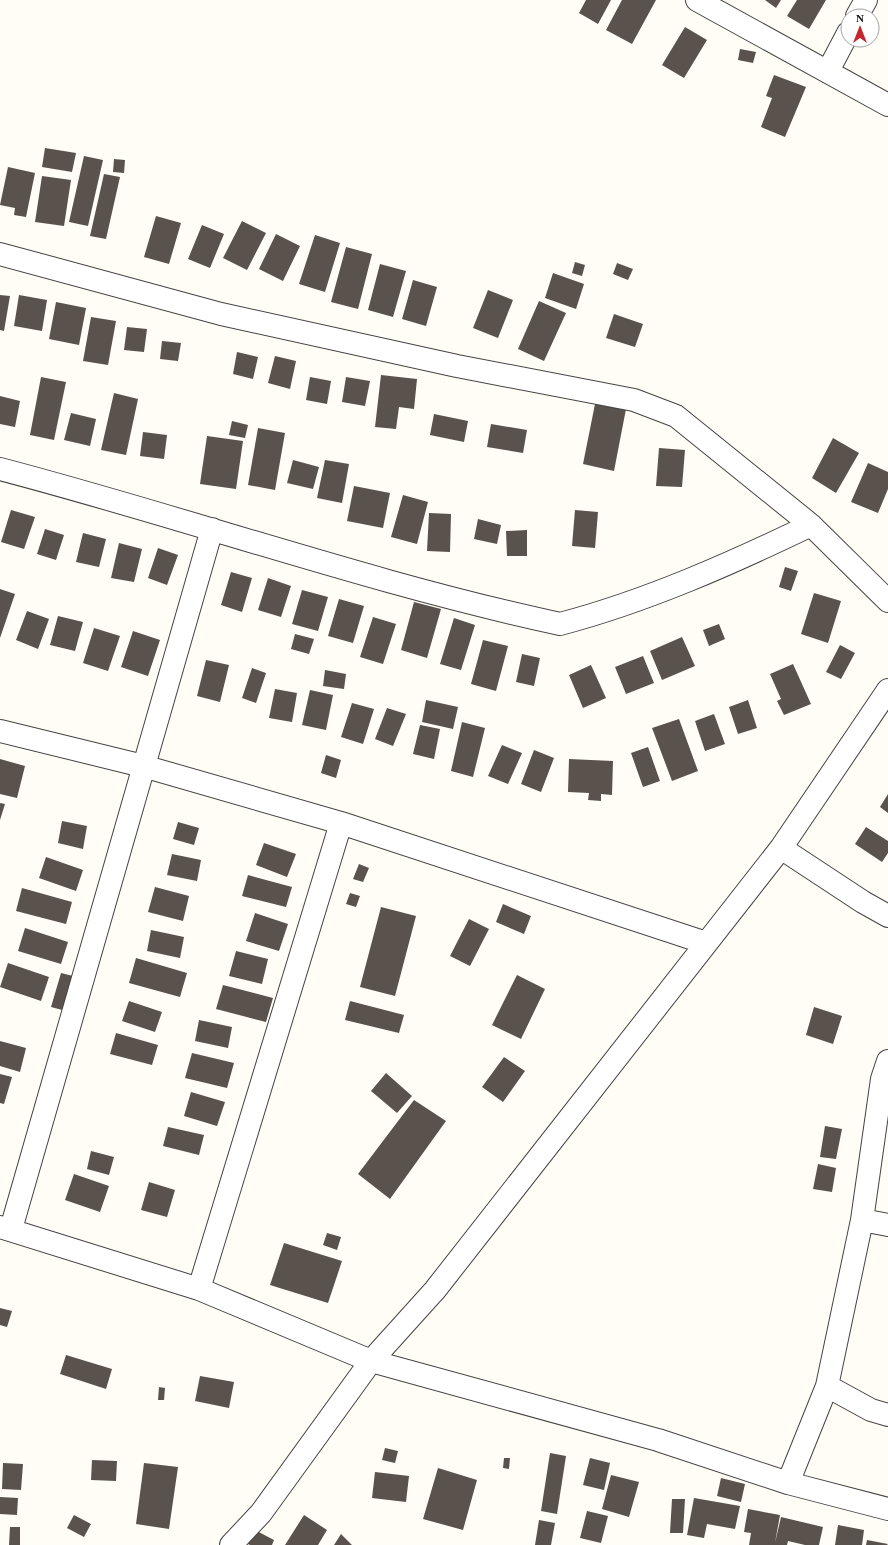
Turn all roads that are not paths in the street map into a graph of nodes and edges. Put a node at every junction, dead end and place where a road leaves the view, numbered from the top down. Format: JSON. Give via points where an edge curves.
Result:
{"nodes":[{"id":1,"x":697,"y":0,"type":"edge"},
{"id":2,"x":840,"y":48,"type":"edge"},
{"id":3,"x":828,"y":71,"type":"junction"},
{"id":4,"x":888,"y":105,"type":"edge"},
{"id":5,"x":0,"y":254,"type":"edge"},
{"id":6,"x":0,"y":469,"type":"edge"},
{"id":7,"x":811,"y":525,"type":"junction"},
{"id":8,"x":212,"y":529,"type":"junction"},
{"id":9,"x":888,"y":601,"type":"edge"},
{"id":10,"x":888,"y":690,"type":"edge"},
{"id":11,"x":0,"y":731,"type":"edge"},
{"id":12,"x":143,"y":766,"type":"junction"},
{"id":13,"x":341,"y":823,"type":"junction"},
{"id":14,"x":781,"y":848,"type":"junction"},
{"id":15,"x":888,"y":916,"type":"edge"},
{"id":16,"x":706,"y":943,"type":"junction"},
{"id":17,"x":888,"y":1061,"type":"edge"},
{"id":18,"x":862,"y":1220,"type":"junction"},
{"id":19,"x":888,"y":1225,"type":"edge"},
{"id":20,"x":6,"y":1228,"type":"edge"},
{"id":21,"x":199,"y":1288,"type":"junction"},
{"id":22,"x":371,"y":1361,"type":"junction"},
{"id":23,"x":827,"y":1386,"type":"junction"},
{"id":24,"x":888,"y":1415,"type":"edge"},
{"id":25,"x":788,"y":1483,"type":"junction"},
{"id":26,"x":888,"y":1509,"type":"edge"},
{"id":27,"x":231,"y":1545,"type":"edge"}],
"edges":[{"from":1,"to":3,"type":"street"},
{"from":2,"to":3,"type":"street"},
{"from":3,"to":4,"type":"street"},
{"from":5,"to":7,"type":"street","via":[[221,314],[457,366],[634,400],[656,407],[676,416]]},
{"from":6,"to":8,"type":"street","via":[[89,492]]},
{"from":7,"to":8,"type":"street","via":[[638,600],[560,624],[362,575]]},
{"from":7,"to":9,"type":"street"},
{"from":8,"to":12,"type":"street"},
{"from":10,"to":14,"type":"street"},
{"from":11,"to":12,"type":"street"},
{"from":12,"to":13,"type":"street"},
{"from":12,"to":20,"type":"street"},
{"from":13,"to":16,"type":"street"},
{"from":13,"to":21,"type":"street"},
{"from":14,"to":15,"type":"street"},
{"from":14,"to":16,"type":"street"},
{"from":16,"to":22,"type":"street","via":[[434,1290]]},
{"from":17,"to":18,"type":"street","via":[[882,1079]]},
{"from":18,"to":19,"type":"street"},
{"from":18,"to":23,"type":"street"},
{"from":20,"to":21,"type":"street"},
{"from":21,"to":22,"type":"street"},
{"from":22,"to":25,"type":"street","via":[[658,1440]]},
{"from":22,"to":27,"type":"street","via":[[261,1513]]},
{"from":23,"to":24,"type":"street","via":[[871,1410]]},
{"from":23,"to":25,"type":"street"},
{"from":25,"to":26,"type":"street"}]}
